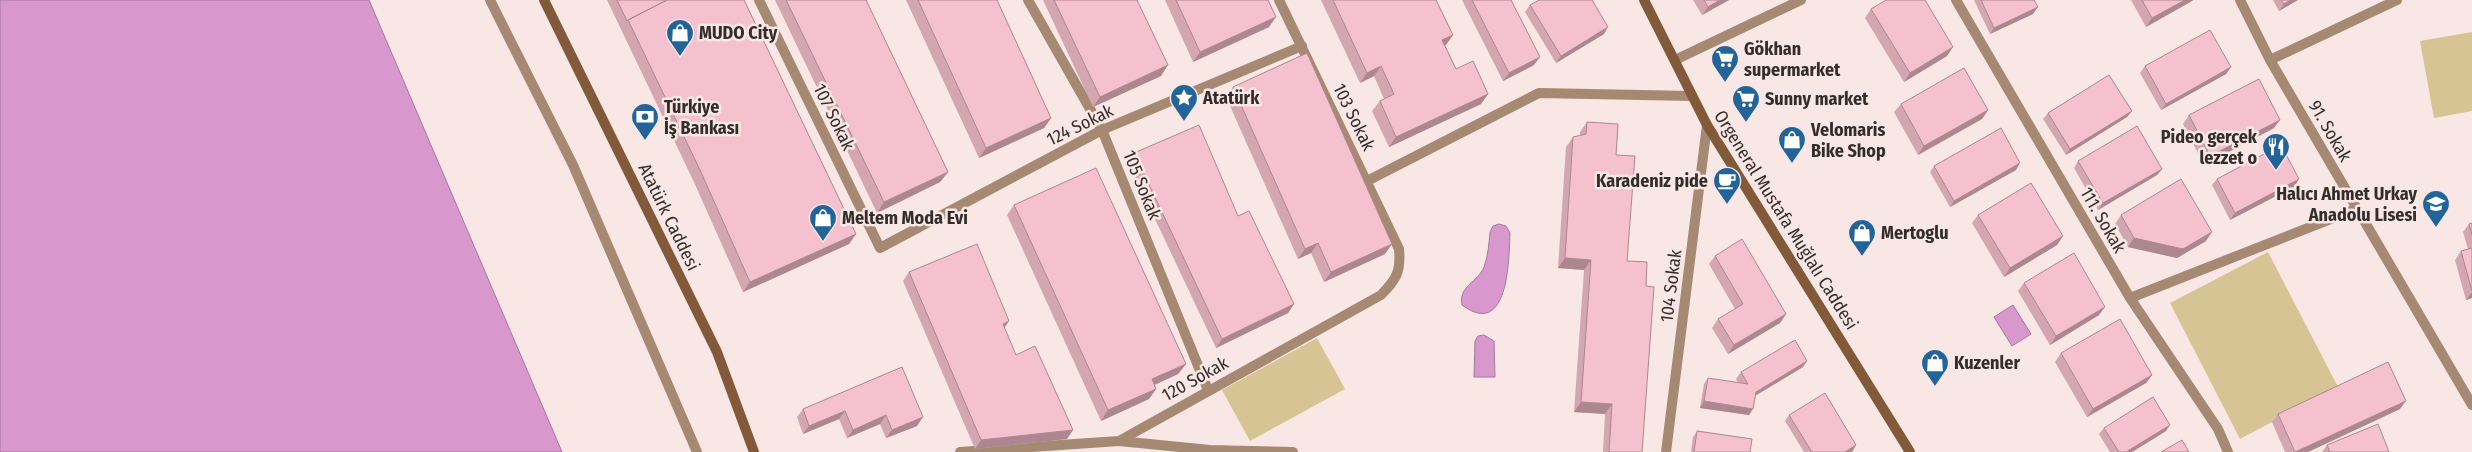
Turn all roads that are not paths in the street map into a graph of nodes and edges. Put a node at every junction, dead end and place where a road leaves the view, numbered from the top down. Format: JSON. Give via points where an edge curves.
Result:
{"nodes":[{"id":1,"x":490,"y":0,"type":"edge"},
{"id":2,"x":544,"y":0,"type":"edge"},
{"id":3,"x":760,"y":0,"type":"edge"},
{"id":4,"x":1028,"y":0,"type":"edge"},
{"id":5,"x":1279,"y":0,"type":"edge"},
{"id":6,"x":1644,"y":0,"type":"edge"},
{"id":7,"x":1801,"y":0,"type":"edge"},
{"id":8,"x":1956,"y":0,"type":"edge"},
{"id":9,"x":2240,"y":0,"type":"edge"},
{"id":10,"x":2397,"y":0,"type":"edge"},
{"id":11,"x":1302,"y":46,"type":"junction"},
{"id":12,"x":1675,"y":60,"type":"junction"},
{"id":13,"x":2270,"y":60,"type":"junction"},
{"id":14,"x":1692,"y":96,"type":"junction"},
{"id":15,"x":1707,"y":124,"type":"junction"},
{"id":16,"x":1102,"y":130,"type":"junction"},
{"id":17,"x":1367,"y":181,"type":"junction"},
{"id":18,"x":2356,"y":208,"type":"junction"},
{"id":19,"x":880,"y":248,"type":"joint"},
{"id":20,"x":1399,"y":249,"type":"joint"},
{"id":21,"x":2130,"y":298,"type":"junction"},
{"id":22,"x":1208,"y":390,"type":"junction"},
{"id":23,"x":2472,"y":405,"type":"edge"},
{"id":24,"x":1119,"y":441,"type":"junction"},
{"id":25,"x":697,"y":452,"type":"edge"},
{"id":26,"x":754,"y":452,"type":"edge"},
{"id":27,"x":960,"y":452,"type":"edge"},
{"id":28,"x":1293,"y":452,"type":"edge"},
{"id":29,"x":1666,"y":452,"type":"edge"},
{"id":30,"x":1910,"y":452,"type":"edge"},
{"id":31,"x":2228,"y":452,"type":"edge"}],
"edges":[{"from":1,"to":25,"type":"street","via":[[573,164]]},
{"from":2,"to":26,"type":"street","name":"Atatürk Caddesi","via":[[717,352]]},
{"from":3,"to":19,"type":"street","name":"107 Sokak"},
{"from":4,"to":16,"type":"street","name":"105 Sokak"},
{"from":5,"to":11,"type":"street","name":"103 Sokak"},
{"from":6,"to":12,"type":"street","name":"Orgeneral Mustafa Muğlalı Caddesi"},
{"from":7,"to":12,"type":"street"},
{"from":8,"to":21,"type":"street","name":"111. Sokak"},
{"from":9,"to":13,"type":"street","name":"91. Sokak"},
{"from":10,"to":13,"type":"street"},
{"from":11,"to":16,"type":"street","name":"124 Sokak"},
{"from":11,"to":17,"type":"street","name":"103 Sokak"},
{"from":12,"to":14,"type":"street","name":"Orgeneral Mustafa Muğlalı Caddesi"},
{"from":13,"to":18,"type":"street","name":"91. Sokak"},
{"from":14,"to":15,"type":"street","name":"Orgeneral Mustafa Muğlalı Caddesi"},
{"from":14,"to":17,"type":"street","via":[[1539,93]]},
{"from":15,"to":29,"type":"street","name":"104 Sokak"},
{"from":15,"to":30,"type":"street","name":"Orgeneral Mustafa Muğlalı Caddesi"},
{"from":16,"to":19,"type":"street","name":"124 Sokak"},
{"from":16,"to":22,"type":"street","name":"105 Sokak"},
{"from":17,"to":20,"type":"street","name":"103 Sokak"},
{"from":18,"to":21,"type":"street"},
{"from":18,"to":23,"type":"street","name":"91. Sokak"},
{"from":20,"to":22,"type":"street","name":"120 Sokak","via":[[1400,266],[1394,282],[1381,295]]},
{"from":21,"to":31,"type":"street","name":"111. Sokak","via":[[2218,429]]},
{"from":22,"to":24,"type":"street","name":"120 Sokak"},
{"from":24,"to":27,"type":"street","name":"120 Sokak"},
{"from":24,"to":28,"type":"street","via":[[1210,450]]}]}
